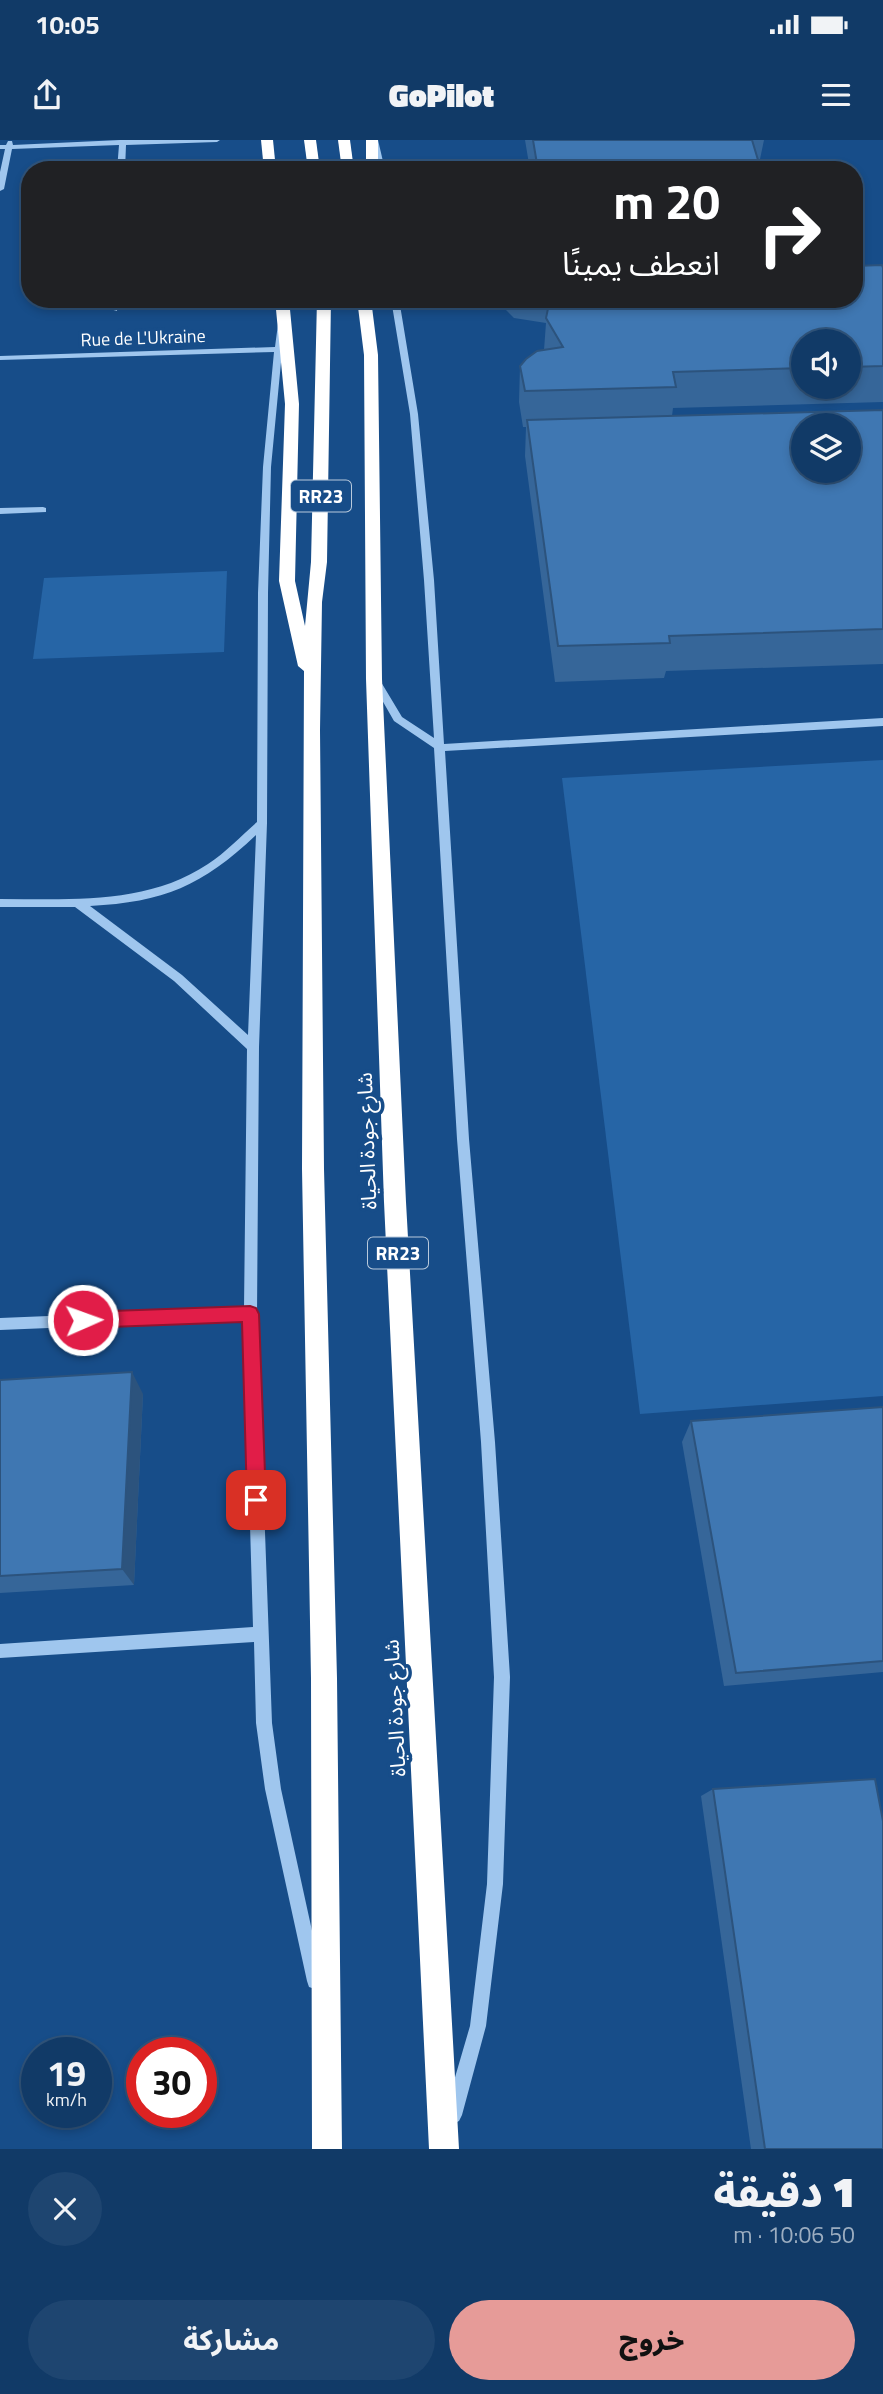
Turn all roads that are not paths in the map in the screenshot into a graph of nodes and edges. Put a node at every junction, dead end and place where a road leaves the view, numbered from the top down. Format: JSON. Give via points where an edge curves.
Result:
{"nodes":[{"id":1,"x":217,"y":140,"type":"edge"},
{"id":2,"x":267,"y":140,"type":"edge"},
{"id":3,"x":310,"y":140,"type":"edge"},
{"id":4,"x":344,"y":140,"type":"edge"},
{"id":5,"x":373,"y":140,"type":"edge"},
{"id":6,"x":10,"y":143,"type":"edge"},
{"id":7,"x":122,"y":143,"type":"edge"},
{"id":8,"x":0,"y":147,"type":"edge"},
{"id":9,"x":121,"y":161,"type":"edge"},
{"id":10,"x":269,"y":161,"type":"edge"},
{"id":11,"x":313,"y":161,"type":"edge"},
{"id":12,"x":347,"y":161,"type":"edge"},
{"id":13,"x":372,"y":161,"type":"edge"},
{"id":14,"x":379,"y":161,"type":"edge"},
{"id":15,"x":0,"y":190,"type":"edge"},
{"id":16,"x":282,"y":308,"type":"edge"},
{"id":17,"x":324,"y":308,"type":"edge"},
{"id":18,"x":365,"y":308,"type":"edge"},
{"id":19,"x":371,"y":308,"type":"edge"},
{"id":20,"x":396,"y":308,"type":"edge"},
{"id":21,"x":283,"y":349,"type":"junction"},
{"id":22,"x":371,"y":355,"type":"junction"},
{"id":23,"x":0,"y":358,"type":"edge"},
{"id":24,"x":43,"y":510,"type":"dead end"},
{"id":25,"x":0,"y":511,"type":"edge"},
{"id":26,"x":374,"y":679,"type":"junction"},
{"id":27,"x":313,"y":692,"type":"junction"},
{"id":28,"x":883,"y":722,"type":"edge"},
{"id":29,"x":441,"y":748,"type":"junction"},
{"id":30,"x":262,"y":823,"type":"junction"},
{"id":31,"x":0,"y":903,"type":"edge"},
{"id":32,"x":77,"y":903,"type":"junction"},
{"id":33,"x":253,"y":1047,"type":"junction"},
{"id":34,"x":250,"y":1314,"type":"junction"},
{"id":35,"x":0,"y":1324,"type":"edge"},
{"id":36,"x":261,"y":1634,"type":"junction"},
{"id":37,"x":0,"y":1651,"type":"edge"},
{"id":38,"x":326,"y":2035,"type":"junction"},
{"id":39,"x":444,"y":2148,"type":"edge"},
{"id":40,"x":327,"y":2149,"type":"edge"}],
"edges":[{"from":1,"to":7,"type":"street"},
{"from":2,"to":10,"type":"highway"},
{"from":3,"to":11,"type":"highway"},
{"from":4,"to":12,"type":"highway"},
{"from":5,"to":13,"type":"highway"},
{"from":5,"to":14,"type":"street"},
{"from":6,"to":7,"type":"street"},
{"from":6,"to":8,"type":"street"},
{"from":6,"to":15,"type":"street"},
{"from":7,"to":9,"type":"street"},
{"from":16,"to":21,"type":"highway"},
{"from":17,"to":27,"type":"highway","number":"RR23"},
{"from":18,"to":22,"type":"highway","name":"شارع جودة الحياة","number":"RR23"},
{"from":19,"to":22,"type":"highway"},
{"from":20,"to":29,"type":"street","via":[[414,414]]},
{"from":21,"to":23,"type":"street","name":"Rue de L'Ukraine"},
{"from":21,"to":27,"type":"highway","via":[[292,404],[287,581]]},
{"from":21,"to":30,"type":"street","via":[[267,467]]},
{"from":22,"to":26,"type":"highway","name":"شارع جودة الحياة","number":"RR23"},
{"from":24,"to":25,"type":"street"},
{"from":26,"to":29,"type":"street","via":[[398,719]]},
{"from":26,"to":39,"type":"highway","name":"شارع جودة الحياة","number":"RR23","via":[[395,1202]]},
{"from":27,"to":38,"type":"highway","number":"RR23","via":[[313,1169]]},
{"from":28,"to":29,"type":"street"},
{"from":29,"to":39,"type":"street","via":[[463,1139],[502,1677],[495,1884],[478,2026]]},
{"from":30,"to":32,"type":"street","via":[[210,869],[158,894]]},
{"from":30,"to":33,"type":"street"},
{"from":31,"to":32,"type":"street"},
{"from":32,"to":33,"type":"street","via":[[178,978]]},
{"from":33,"to":34,"type":"street"},
{"from":34,"to":35,"type":"street"},
{"from":34,"to":36,"type":"street"},
{"from":36,"to":37,"type":"street"},
{"from":36,"to":38,"type":"street","via":[[264,1723],[274,1789]]},
{"from":38,"to":40,"type":"highway","number":"RR23"}]}
